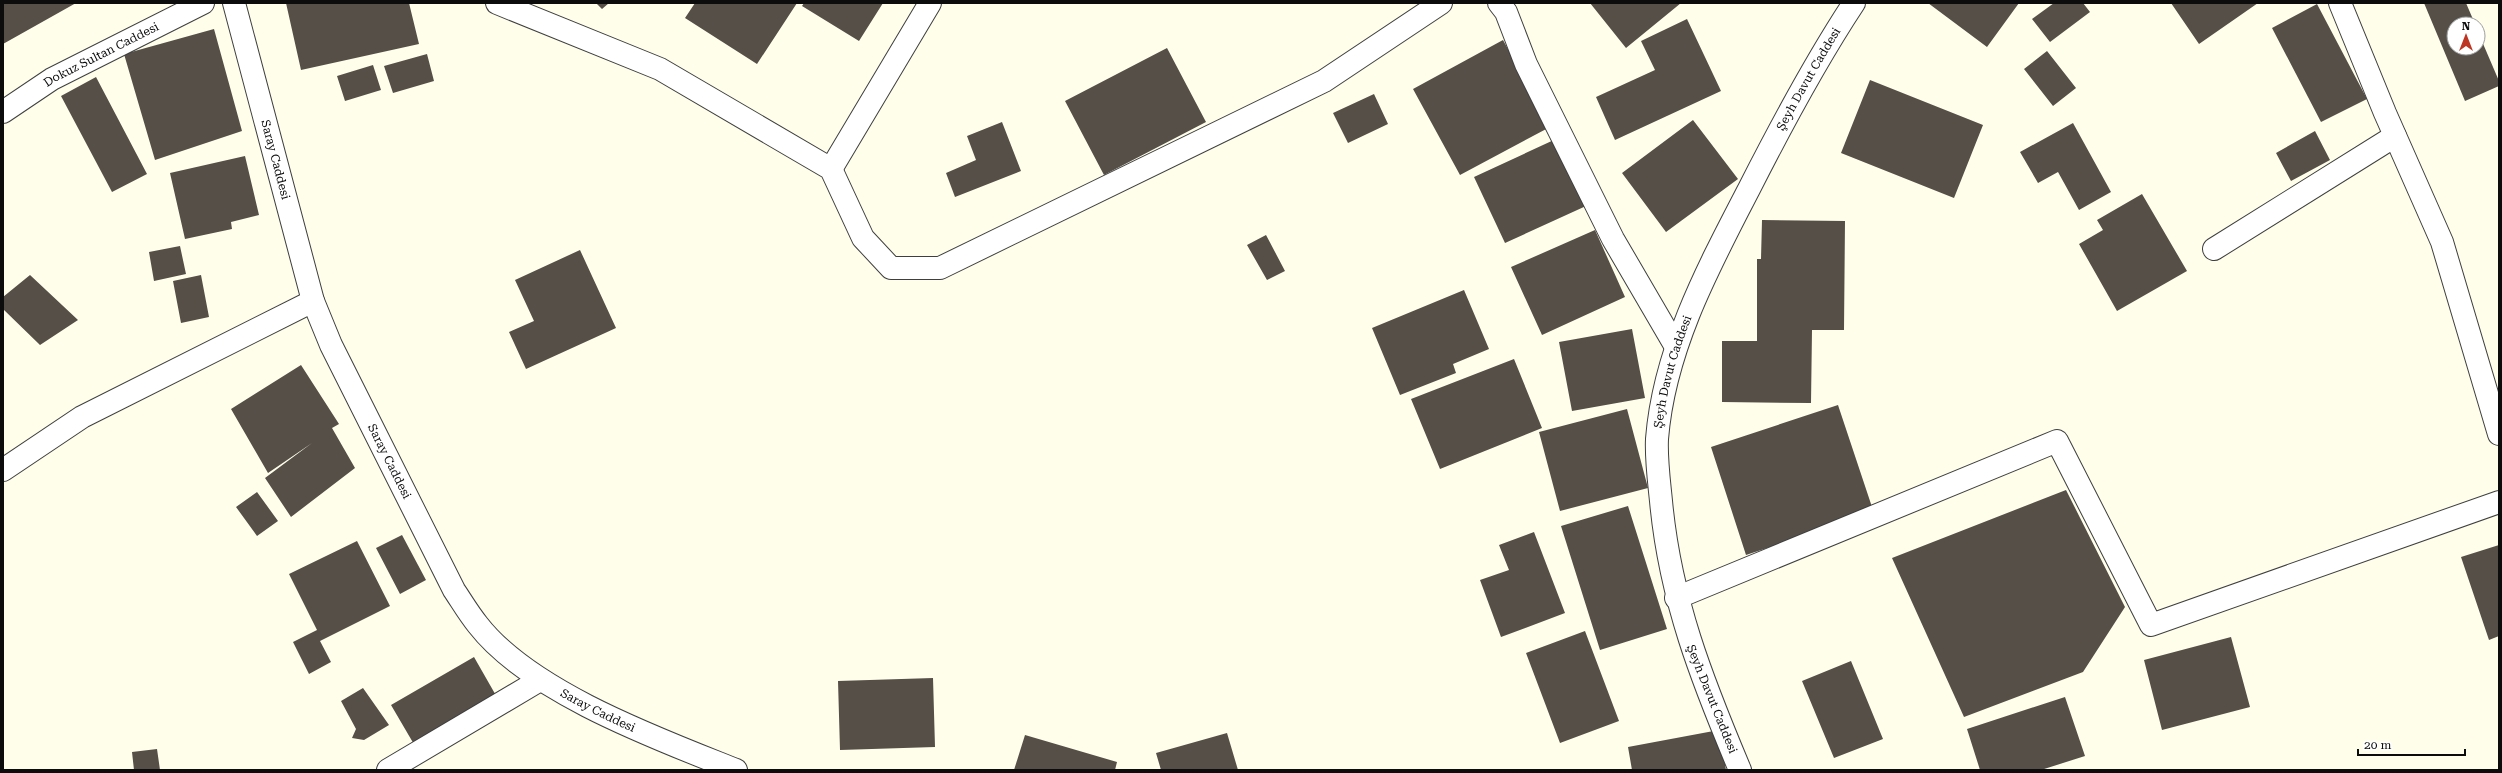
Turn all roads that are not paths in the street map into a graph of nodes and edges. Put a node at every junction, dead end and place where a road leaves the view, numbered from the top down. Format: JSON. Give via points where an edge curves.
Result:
{"nodes":[{"id":1,"x":203,"y":3,"type":"edge"},
{"id":2,"x":234,"y":3,"type":"edge"},
{"id":3,"x":497,"y":3,"type":"edge"},
{"id":4,"x":930,"y":3,"type":"edge"},
{"id":5,"x":1441,"y":3,"type":"edge"},
{"id":6,"x":1499,"y":3,"type":"edge"},
{"id":7,"x":1854,"y":3,"type":"edge"},
{"id":8,"x":2340,"y":3,"type":"edge"},
{"id":9,"x":3,"y":112,"type":"edge"},
{"id":10,"x":2395,"y":136,"type":"junction"},
{"id":11,"x":831,"y":169,"type":"junction"},
{"id":12,"x":2214,"y":249,"type":"dead end"},
{"id":13,"x":313,"y":301,"type":"junction"},
{"id":14,"x":1676,"y":347,"type":"junction"},
{"id":15,"x":2499,"y":434,"type":"edge"},
{"id":16,"x":3,"y":470,"type":"edge"},
{"id":17,"x":2499,"y":502,"type":"edge"},
{"id":18,"x":1676,"y":598,"type":"junction"},
{"id":19,"x":540,"y":680,"type":"junction"},
{"id":20,"x":388,"y":770,"type":"edge"},
{"id":21,"x":736,"y":770,"type":"edge"},
{"id":22,"x":1740,"y":770,"type":"edge"}],
"edges":[{"from":1,"to":9,"type":"street","name":"Dokuz Sultan Caddesi","via":[[52,79]]},
{"from":2,"to":13,"type":"street","name":"Saray Caddesi"},
{"from":3,"to":11,"type":"street","via":[[660,69]]},
{"from":4,"to":11,"type":"street"},
{"from":5,"to":11,"type":"street","via":[[1324,81],[940,268],[891,268],[864,238]]},
{"from":6,"to":14,"type":"street","via":[[1506,12],[1526,64],[1613,239]]},
{"from":7,"to":14,"type":"street","name":"Şeyh Davut Caddesi","via":[[1826,45],[1769,149],[1720,245]]},
{"from":8,"to":10,"type":"street"},
{"from":10,"to":12,"type":"street"},
{"from":10,"to":15,"type":"street","via":[[2442,242]]},
{"from":13,"to":16,"type":"street","via":[[82,417]]},
{"from":13,"to":19,"type":"street","name":"Saray Caddesi","via":[[331,346],[454,590],[478,626],[503,651]]},
{"from":14,"to":18,"type":"street","name":"Şeyh Davut Caddesi","via":[[1663,395],[1657,440],[1665,546]]},
{"from":17,"to":18,"type":"street","via":[[2151,625],[2057,441]]},
{"from":18,"to":22,"type":"street","name":"Şeyh Davut Caddesi","via":[[1692,651]]},
{"from":19,"to":20,"type":"street"},
{"from":19,"to":21,"type":"street","name":"Saray Caddesi","via":[[672,745]]}]}
